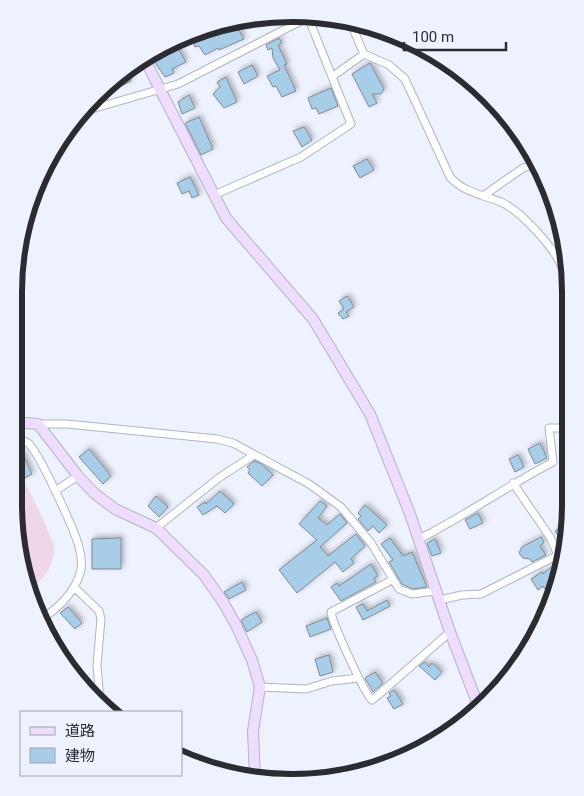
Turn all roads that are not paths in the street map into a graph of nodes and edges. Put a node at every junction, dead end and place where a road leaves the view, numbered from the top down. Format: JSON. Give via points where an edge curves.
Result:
{"nodes":[{"id":1,"x":299,"y":22,"type":"edge"},
{"id":2,"x":310,"y":23,"type":"edge"},
{"id":3,"x":354,"y":30,"type":"edge"},
{"id":4,"x":364,"y":54,"type":"junction"},
{"id":5,"x":147,"y":65,"type":"edge"},
{"id":6,"x":333,"y":76,"type":"junction"},
{"id":7,"x":160,"y":91,"type":"junction"},
{"id":8,"x":93,"y":110,"type":"edge"},
{"id":9,"x":530,"y":166,"type":"edge"},
{"id":10,"x":214,"y":195,"type":"junction"},
{"id":11,"x":483,"y":196,"type":"junction"},
{"id":12,"x":560,"y":263,"type":"edge"},
{"id":13,"x":22,"y":423,"type":"edge"},
{"id":14,"x":38,"y":424,"type":"junction"},
{"id":15,"x":562,"y":428,"type":"edge"},
{"id":16,"x":22,"y":441,"type":"edge"},
{"id":17,"x":254,"y":454,"type":"junction"},
{"id":18,"x":78,"y":476,"type":"junction"},
{"id":19,"x":513,"y":483,"type":"junction"},
{"id":20,"x":55,"y":491,"type":"junction"},
{"id":21,"x":156,"y":528,"type":"junction"},
{"id":22,"x":419,"y":539,"type":"junction"},
{"id":23,"x":557,"y":549,"type":"edge"},
{"id":24,"x":556,"y":556,"type":"edge"},
{"id":25,"x":392,"y":580,"type":"junction"},
{"id":26,"x":74,"y":587,"type":"junction"},
{"id":27,"x":438,"y":596,"type":"junction"},
{"id":28,"x":47,"y":615,"type":"edge"},
{"id":29,"x":450,"y":632,"type":"junction"},
{"id":30,"x":358,"y":678,"type":"junction"},
{"id":31,"x":260,"y":687,"type":"junction"},
{"id":32,"x":99,"y":693,"type":"edge"},
{"id":33,"x":476,"y":701,"type":"edge"},
{"id":34,"x":255,"y":771,"type":"edge"}],
"edges":[{"from":1,"to":7,"type":"street"},
{"from":2,"to":6,"type":"street"},
{"from":3,"to":4,"type":"street"},
{"from":4,"to":6,"type":"street"},
{"from":4,"to":11,"type":"street","via":[[389,65],[405,79],[450,177],[460,187]]},
{"from":5,"to":7,"type":"street"},
{"from":6,"to":10,"type":"street","via":[[351,124],[301,157]]},
{"from":7,"to":8,"type":"street"},
{"from":7,"to":10,"type":"street"},
{"from":9,"to":11,"type":"street"},
{"from":10,"to":22,"type":"street","via":[[226,218],[301,304],[333,351],[370,414]]},
{"from":11,"to":12,"type":"street","via":[[516,211]]},
{"from":13,"to":14,"type":"street"},
{"from":14,"to":17,"type":"street","via":[[217,439]]},
{"from":14,"to":18,"type":"street"},
{"from":15,"to":19,"type":"street","via":[[549,428],[553,462]]},
{"from":16,"to":20,"type":"street","via":[[29,443]]},
{"from":17,"to":21,"type":"street"},
{"from":17,"to":25,"type":"street","via":[[308,484],[340,507],[371,543]]},
{"from":18,"to":20,"type":"street"},
{"from":18,"to":21,"type":"street","via":[[115,509]]},
{"from":19,"to":22,"type":"street","via":[[452,523]]},
{"from":19,"to":23,"type":"street"},
{"from":20,"to":26,"type":"street","via":[[80,552],[81,569]]},
{"from":21,"to":31,"type":"street","via":[[204,574],[223,602],[236,625]]},
{"from":22,"to":27,"type":"street"},
{"from":24,"to":27,"type":"street","via":[[481,594]]},
{"from":25,"to":27,"type":"street","via":[[399,588],[412,594]]},
{"from":25,"to":30,"type":"street","via":[[331,612]]},
{"from":26,"to":28,"type":"street","via":[[59,606]]},
{"from":26,"to":32,"type":"street","via":[[99,611]]},
{"from":27,"to":29,"type":"street"},
{"from":29,"to":30,"type":"street","via":[[372,700]]},
{"from":29,"to":33,"type":"street"},
{"from":30,"to":31,"type":"street","via":[[306,689]]},
{"from":31,"to":34,"type":"street","via":[[253,731]]}]}
